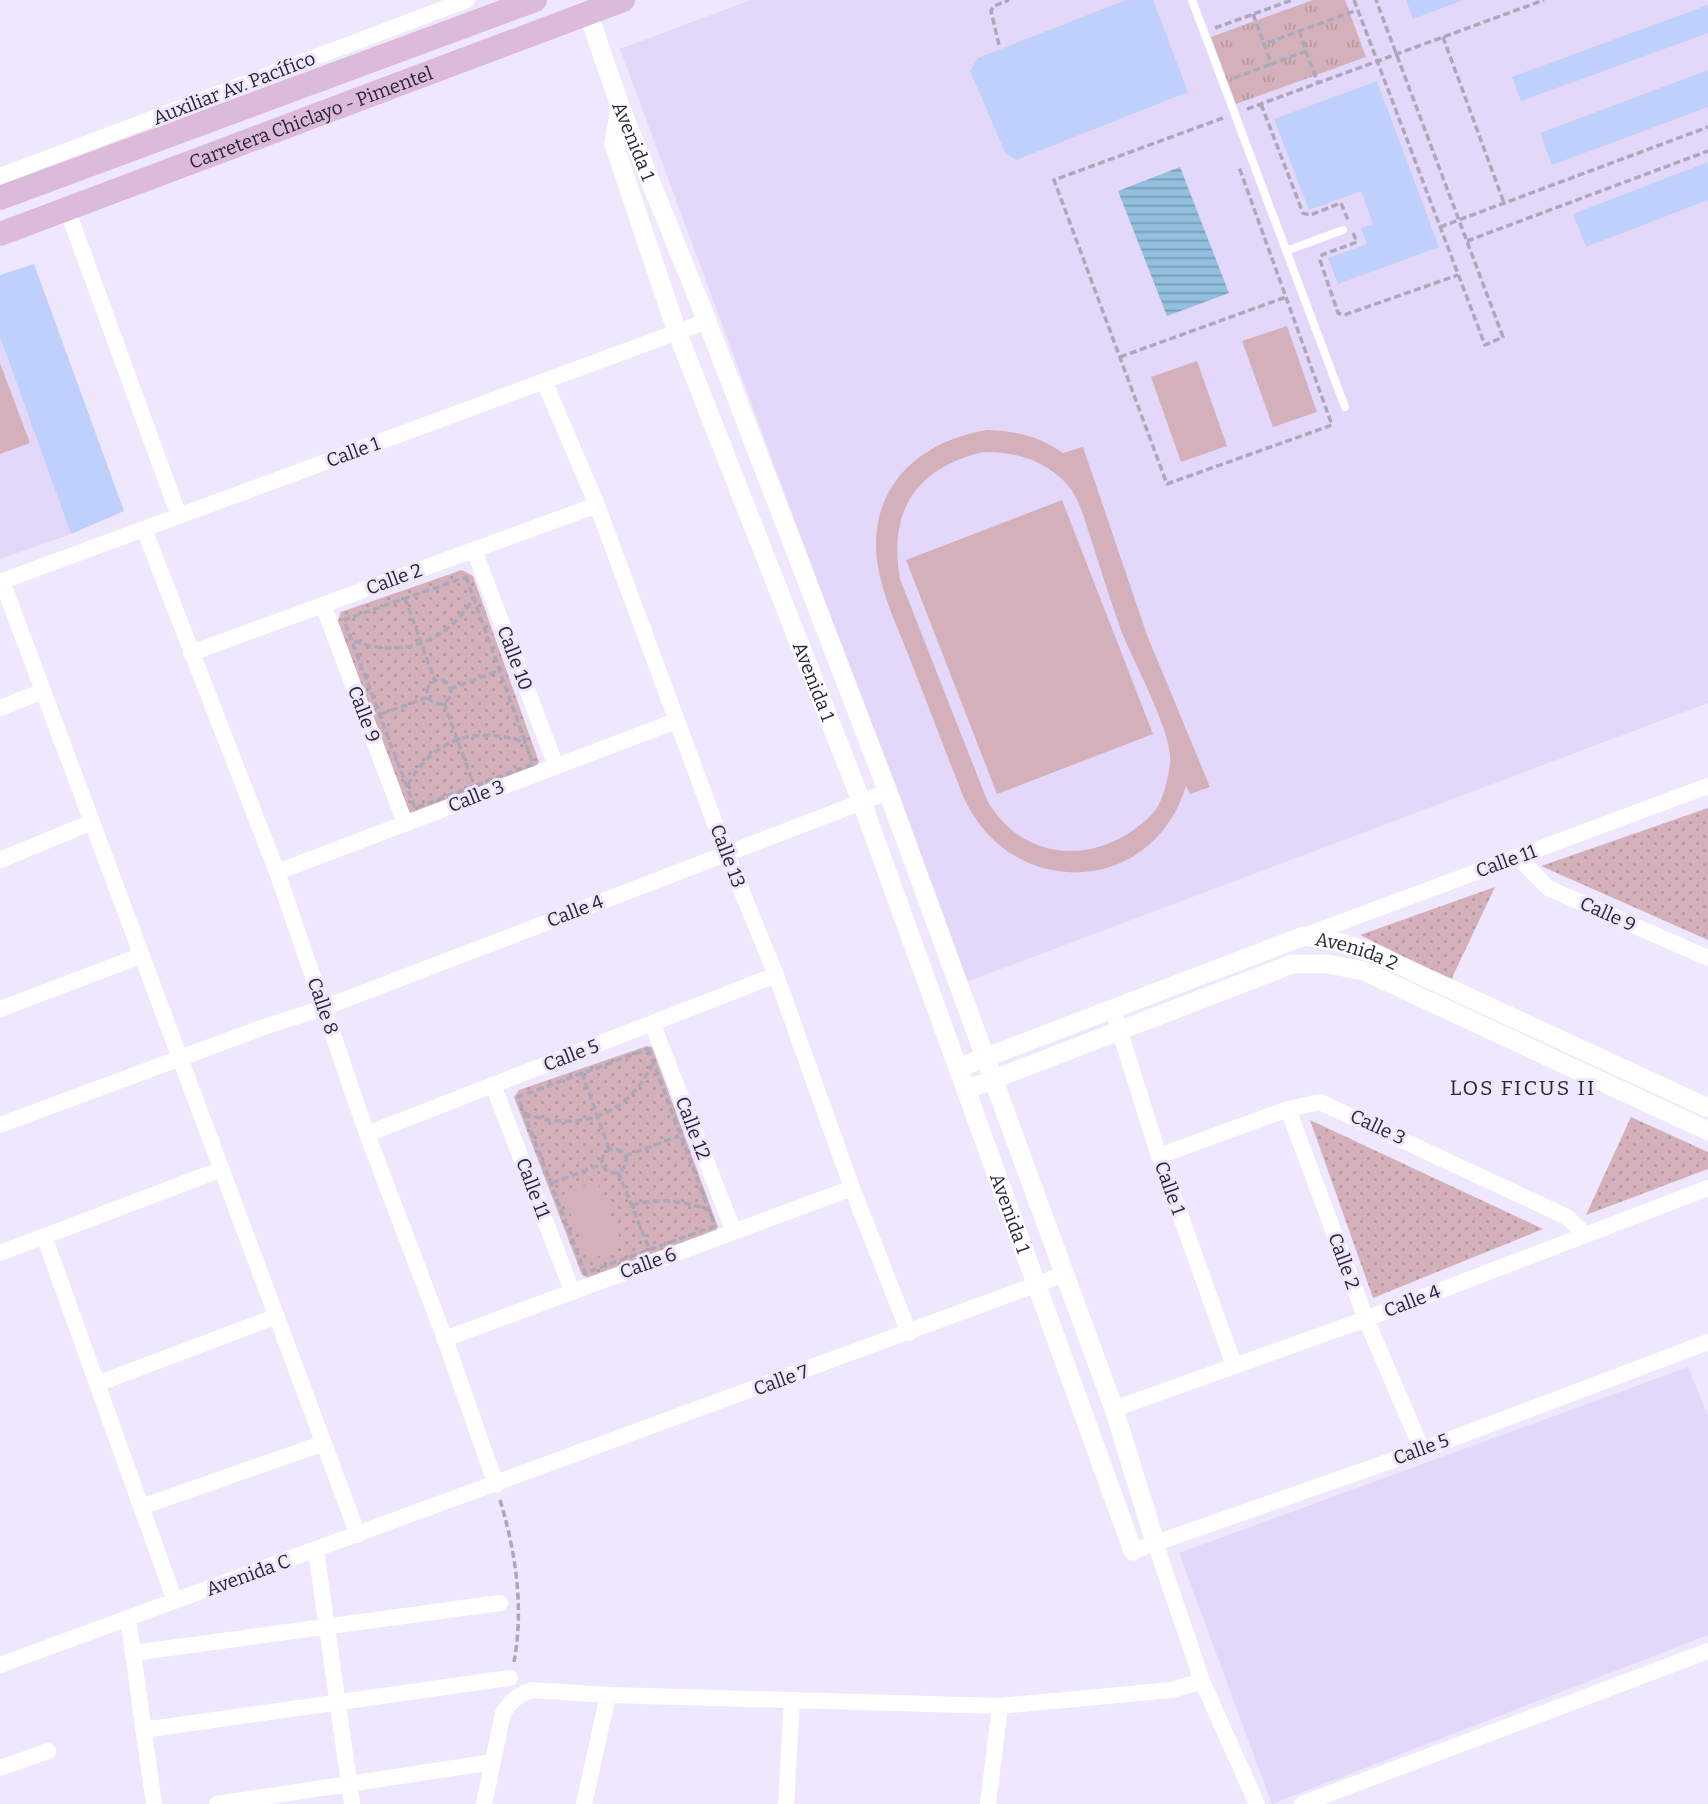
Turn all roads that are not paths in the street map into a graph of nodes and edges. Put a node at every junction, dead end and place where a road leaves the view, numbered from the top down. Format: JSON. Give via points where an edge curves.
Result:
{"nodes":[{"id":1,"x":535,"y":0,"type":"edge"},
{"id":2,"x":624,"y":0,"type":"edge"},
{"id":3,"x":1192,"y":0,"type":"edge"},
{"id":4,"x":464,"y":7,"type":"edge"},
{"id":5,"x":588,"y":13,"type":"junction"},
{"id":6,"x":437,"y":36,"type":"junction"},
{"id":7,"x":449,"y":67,"type":"junction"},
{"id":8,"x":620,"y":106,"type":"junction"},
{"id":9,"x":0,"y":176,"type":"edge"},
{"id":10,"x":0,"y":198,"type":"edge"},
{"id":11,"x":67,"y":209,"type":"junction"},
{"id":12,"x":1343,"y":230,"type":"dead end"},
{"id":13,"x":0,"y":234,"type":"edge"},
{"id":14,"x":1286,"y":251,"type":"junction"},
{"id":15,"x":707,"y":321,"type":"junction"},
{"id":16,"x":677,"y":332,"type":"junction"},
{"id":17,"x":544,"y":381,"type":"junction"},
{"id":18,"x":1345,"y":407,"type":"dead end"},
{"id":19,"x":597,"y":505,"type":"junction"},
{"id":20,"x":179,"y":516,"type":"junction"},
{"id":21,"x":144,"y":529,"type":"junction"},
{"id":22,"x":474,"y":550,"type":"junction"},
{"id":23,"x":1,"y":582,"type":"edge"},
{"id":24,"x":323,"y":605,"type":"junction"},
{"id":25,"x":191,"y":653,"type":"junction"},
{"id":26,"x":43,"y":691,"type":"junction"},
{"id":27,"x":0,"y":708,"type":"edge"},
{"id":28,"x":676,"y":721,"type":"junction"},
{"id":29,"x":556,"y":766,"type":"junction"},
{"id":30,"x":1708,"y":786,"type":"edge"},
{"id":31,"x":888,"y":792,"type":"junction"},
{"id":32,"x":862,"y":803,"type":"junction"},
{"id":33,"x":92,"y":822,"type":"junction"},
{"id":34,"x":405,"y":823,"type":"junction"},
{"id":35,"x":726,"y":853,"type":"junction"},
{"id":36,"x":1518,"y":857,"type":"junction"},
{"id":37,"x":0,"y":860,"type":"edge"},
{"id":38,"x":277,"y":872,"type":"junction"},
{"id":39,"x":1304,"y":936,"type":"junction"},
{"id":40,"x":141,"y":956,"type":"junction"},
{"id":41,"x":1708,"y":958,"type":"edge"},
{"id":42,"x":775,"y":975,"type":"junction"},
{"id":43,"x":0,"y":1009,"type":"edge"},
{"id":44,"x":323,"y":1009,"type":"junction"},
{"id":45,"x":1113,"y":1010,"type":"junction"},
{"id":46,"x":652,"y":1023,"type":"junction"},
{"id":47,"x":1121,"y":1030,"type":"junction"},
{"id":48,"x":180,"y":1058,"type":"junction"},
{"id":49,"x":986,"y":1059,"type":"junction"},
{"id":50,"x":957,"y":1068,"type":"junction"},
{"id":51,"x":994,"y":1079,"type":"junction"},
{"id":52,"x":493,"y":1085,"type":"junction"},
{"id":53,"x":966,"y":1090,"type":"junction"},
{"id":54,"x":1708,"y":1108,"type":"edge"},
{"id":55,"x":1288,"y":1109,"type":"junction"},
{"id":56,"x":0,"y":1125,"type":"edge"},
{"id":57,"x":1708,"y":1131,"type":"edge"},
{"id":58,"x":367,"y":1134,"type":"junction"},
{"id":59,"x":1159,"y":1156,"type":"junction"},
{"id":60,"x":222,"y":1169,"type":"junction"},
{"id":61,"x":852,"y":1188,"type":"junction"},
{"id":62,"x":1708,"y":1188,"type":"edge"},
{"id":63,"x":734,"y":1232,"type":"junction"},
{"id":64,"x":1586,"y":1234,"type":"junction"},
{"id":65,"x":44,"y":1236,"type":"junction"},
{"id":66,"x":0,"y":1253,"type":"edge"},
{"id":67,"x":1065,"y":1274,"type":"junction"},
{"id":68,"x":1037,"y":1283,"type":"junction"},
{"id":69,"x":572,"y":1291,"type":"junction"},
{"id":70,"x":276,"y":1316,"type":"junction"},
{"id":71,"x":1366,"y":1319,"type":"junction"},
{"id":72,"x":909,"y":1333,"type":"junction"},
{"id":73,"x":445,"y":1339,"type":"junction"},
{"id":74,"x":1708,"y":1342,"type":"edge"},
{"id":75,"x":1234,"y":1365,"type":"junction"},
{"id":76,"x":97,"y":1384,"type":"junction"},
{"id":77,"x":1114,"y":1409,"type":"junction"},
{"id":78,"x":324,"y":1443,"type":"junction"},
{"id":79,"x":1422,"y":1450,"type":"junction"},
{"id":80,"x":496,"y":1485,"type":"junction"},
{"id":81,"x":141,"y":1507,"type":"junction"},
{"id":82,"x":358,"y":1535,"type":"junction"},
{"id":83,"x":1155,"y":1542,"type":"junction"},
{"id":84,"x":316,"y":1550,"type":"junction"},
{"id":85,"x":1133,"y":1551,"type":"joint"},
{"id":86,"x":175,"y":1601,"type":"junction"},
{"id":87,"x":500,"y":1603,"type":"dead end"},
{"id":88,"x":128,"y":1618,"type":"junction"},
{"id":89,"x":327,"y":1627,"type":"junction"},
{"id":90,"x":1708,"y":1651,"type":"edge"},
{"id":91,"x":133,"y":1653,"type":"junction"},
{"id":92,"x":0,"y":1665,"type":"edge"},
{"id":93,"x":510,"y":1678,"type":"dead end"},
{"id":94,"x":1202,"y":1681,"type":"junction"},
{"id":95,"x":608,"y":1695,"type":"junction"},
{"id":96,"x":792,"y":1700,"type":"junction"},
{"id":97,"x":337,"y":1702,"type":"junction"},
{"id":98,"x":1000,"y":1706,"type":"junction"},
{"id":99,"x":143,"y":1730,"type":"junction"},
{"id":100,"x":48,"y":1751,"type":"dead end"},
{"id":101,"x":492,"y":1762,"type":"junction"},
{"id":102,"x":0,"y":1768,"type":"edge"},
{"id":103,"x":349,"y":1784,"type":"junction"},
{"id":104,"x":276,"y":1800,"type":"edge"},
{"id":105,"x":154,"y":1804,"type":"edge"},
{"id":106,"x":217,"y":1804,"type":"edge"},
{"id":107,"x":352,"y":1804,"type":"edge"},
{"id":108,"x":484,"y":1804,"type":"edge"},
{"id":109,"x":584,"y":1804,"type":"edge"},
{"id":110,"x":786,"y":1804,"type":"edge"},
{"id":111,"x":988,"y":1804,"type":"edge"},
{"id":112,"x":1258,"y":1804,"type":"edge"},
{"id":113,"x":1302,"y":1804,"type":"edge"}],
"edges":[{"from":1,"to":4,"type":"main road","name":"Carretera Chiclayo - Pimentel"},
{"from":2,"to":5,"type":"main road","name":"Carretera Chiclayo - Pimentel"},
{"from":3,"to":14,"type":"lane"},
{"from":4,"to":6,"type":"main road","name":"Carretera Chiclayo - Pimentel"},
{"from":4,"to":9,"type":"street","name":"Auxiliar Av. Pacífico"},
{"from":5,"to":7,"type":"main road","name":"Carretera Chiclayo - Pimentel"},
{"from":5,"to":8,"type":"street"},
{"from":6,"to":7,"type":"main road","via":[[433,55]]},
{"from":6,"to":10,"type":"main road","name":"Carretera Chiclayo - Pimentel"},
{"from":7,"to":11,"type":"main road","name":"Carretera Chiclayo - Pimentel"},
{"from":8,"to":15,"type":"street","name":"Avenida 1"},
{"from":8,"to":16,"type":"street","name":"Avenida 1","via":[[614,144]]},
{"from":11,"to":13,"type":"main road","name":"Carretera Chiclayo - Pimentel"},
{"from":11,"to":20,"type":"street"},
{"from":12,"to":14,"type":"lane"},
{"from":14,"to":18,"type":"lane"},
{"from":15,"to":16,"type":"street","name":"Calle 1"},
{"from":15,"to":31,"type":"street","name":"Avenida 1"},
{"from":16,"to":17,"type":"street","name":"Calle 1"},
{"from":16,"to":32,"type":"street","name":"Avenida 1"},
{"from":17,"to":19,"type":"street","name":"Calle 13"},
{"from":17,"to":20,"type":"street","name":"Calle 1"},
{"from":19,"to":22,"type":"street","name":"Calle 2"},
{"from":19,"to":28,"type":"street","name":"Calle 13"},
{"from":20,"to":21,"type":"street","name":"Calle 1"},
{"from":21,"to":23,"type":"street","name":"Calle 1"},
{"from":21,"to":25,"type":"street","name":"Calle 8"},
{"from":22,"to":24,"type":"street","name":"Calle 2"},
{"from":22,"to":29,"type":"street","name":"Calle 10"},
{"from":23,"to":26,"type":"street"},
{"from":24,"to":25,"type":"street","name":"Calle 2"},
{"from":24,"to":34,"type":"street","name":"Calle 9"},
{"from":25,"to":38,"type":"street","name":"Calle 8"},
{"from":26,"to":27,"type":"street"},
{"from":26,"to":33,"type":"street"},
{"from":28,"to":29,"type":"street","name":"Calle 3"},
{"from":28,"to":35,"type":"street","name":"Calle 13"},
{"from":29,"to":34,"type":"street","name":"Calle 3"},
{"from":30,"to":36,"type":"street","name":"Calle 11"},
{"from":31,"to":32,"type":"street","name":"Calle 4"},
{"from":31,"to":49,"type":"street","name":"Avenida 1"},
{"from":32,"to":35,"type":"street","name":"Calle 4"},
{"from":32,"to":50,"type":"street","name":"Avenida 1"},
{"from":33,"to":37,"type":"street"},
{"from":33,"to":40,"type":"street"},
{"from":34,"to":38,"type":"street","name":"Calle 3"},
{"from":35,"to":42,"type":"street","name":"Calle 13"},
{"from":35,"to":44,"type":"street","name":"Calle 4"},
{"from":36,"to":39,"type":"street","name":"Calle 11"},
{"from":36,"to":41,"type":"street","name":"Calle 9","via":[[1548,888]]},
{"from":38,"to":44,"type":"street","name":"Calle 8"},
{"from":39,"to":45,"type":"street","name":"Avenida 2"},
{"from":39,"to":54,"type":"street","name":"Avenida 2","via":[[1373,953]]},
{"from":40,"to":43,"type":"street"},
{"from":40,"to":48,"type":"street"},
{"from":42,"to":46,"type":"street","name":"Calle 5"},
{"from":42,"to":61,"type":"street","name":"Calle 13"},
{"from":44,"to":48,"type":"street","name":"Calle 4"},
{"from":44,"to":58,"type":"street","name":"Calle 8"},
{"from":45,"to":47,"type":"street","name":"Calle 1"},
{"from":45,"to":49,"type":"street","name":"Avenida 2"},
{"from":46,"to":52,"type":"street","name":"Calle 5"},
{"from":46,"to":63,"type":"street","name":"Calle 12"},
{"from":47,"to":51,"type":"street","name":"Avenida 2"},
{"from":47,"to":57,"type":"street","name":"Avenida 2","via":[[1292,964],[1328,964],[1364,971]]},
{"from":47,"to":59,"type":"street","name":"Calle 1"},
{"from":48,"to":56,"type":"street","name":"Calle 4"},
{"from":48,"to":60,"type":"street"},
{"from":49,"to":50,"type":"street","name":"Avenida 2"},
{"from":49,"to":51,"type":"street","name":"Avenida 1"},
{"from":50,"to":53,"type":"street","name":"Avenida 1"},
{"from":51,"to":53,"type":"street","name":"Avenida 2"},
{"from":51,"to":67,"type":"street","name":"Avenida 1"},
{"from":52,"to":58,"type":"street","name":"Calle 5"},
{"from":52,"to":69,"type":"street","name":"Calle 11"},
{"from":53,"to":68,"type":"street","name":"Avenida 1"},
{"from":55,"to":59,"type":"street","name":"Calle 3"},
{"from":55,"to":64,"type":"street","name":"Calle 3","via":[[1320,1101],[1567,1217]]},
{"from":55,"to":71,"type":"street","name":"Calle 2"},
{"from":58,"to":73,"type":"street","name":"Calle 8"},
{"from":59,"to":75,"type":"street","name":"Calle 1"},
{"from":60,"to":65,"type":"street"},
{"from":60,"to":70,"type":"street"},
{"from":61,"to":63,"type":"street","name":"Calle 6"},
{"from":61,"to":72,"type":"street","name":"Calle 13"},
{"from":62,"to":64,"type":"street","name":"Calle 4"},
{"from":63,"to":69,"type":"street","name":"Calle 6"},
{"from":64,"to":71,"type":"street","name":"Calle 4"},
{"from":65,"to":66,"type":"street"},
{"from":65,"to":76,"type":"street"},
{"from":67,"to":68,"type":"street","name":"Calle 7"},
{"from":67,"to":77,"type":"street","name":"Avenida 1"},
{"from":68,"to":72,"type":"street","name":"Calle 7"},
{"from":68,"to":85,"type":"street","name":"Avenida 1"},
{"from":69,"to":73,"type":"street","name":"Calle 6"},
{"from":70,"to":76,"type":"street"},
{"from":70,"to":78,"type":"street"},
{"from":71,"to":75,"type":"street","name":"Calle 4"},
{"from":71,"to":79,"type":"street","name":"Calle 2"},
{"from":72,"to":80,"type":"street","name":"Calle 7"},
{"from":73,"to":80,"type":"street","name":"Calle 8"},
{"from":74,"to":79,"type":"street","name":"Calle 5"},
{"from":75,"to":77,"type":"street","name":"Calle 4"},
{"from":76,"to":81,"type":"street"},
{"from":77,"to":83,"type":"street","name":"Avenida 1"},
{"from":78,"to":81,"type":"street"},
{"from":78,"to":82,"type":"street"},
{"from":79,"to":83,"type":"street","name":"Calle 5"},
{"from":80,"to":82,"type":"street","name":"Avenida C"},
{"from":81,"to":86,"type":"street"},
{"from":82,"to":84,"type":"street","name":"Avenida C"},
{"from":83,"to":85,"type":"street","name":"Calle 5"},
{"from":83,"to":94,"type":"street"},
{"from":84,"to":86,"type":"street","name":"Avenida C"},
{"from":84,"to":89,"type":"street"},
{"from":86,"to":88,"type":"street","name":"Avenida C"},
{"from":87,"to":89,"type":"street"},
{"from":88,"to":91,"type":"street"},
{"from":88,"to":92,"type":"street","name":"Avenida C"},
{"from":89,"to":91,"type":"street"},
{"from":89,"to":97,"type":"street"},
{"from":90,"to":113,"type":"street"},
{"from":91,"to":99,"type":"street"},
{"from":93,"to":97,"type":"street"},
{"from":94,"to":98,"type":"street","via":[[1172,1690]]},
{"from":94,"to":112,"type":"street"},
{"from":95,"to":96,"type":"street"},
{"from":95,"to":101,"type":"street","via":[[532,1690],[520,1694],[503,1713]]},
{"from":95,"to":109,"type":"street"},
{"from":96,"to":98,"type":"street"},
{"from":96,"to":110,"type":"street"},
{"from":97,"to":99,"type":"street"},
{"from":97,"to":103,"type":"street"},
{"from":98,"to":111,"type":"street"},
{"from":99,"to":105,"type":"street"},
{"from":100,"to":102,"type":"street"},
{"from":101,"to":103,"type":"street"},
{"from":101,"to":108,"type":"street"},
{"from":103,"to":104,"type":"street"},
{"from":103,"to":107,"type":"street"},
{"from":104,"to":106,"type":"street"}]}
